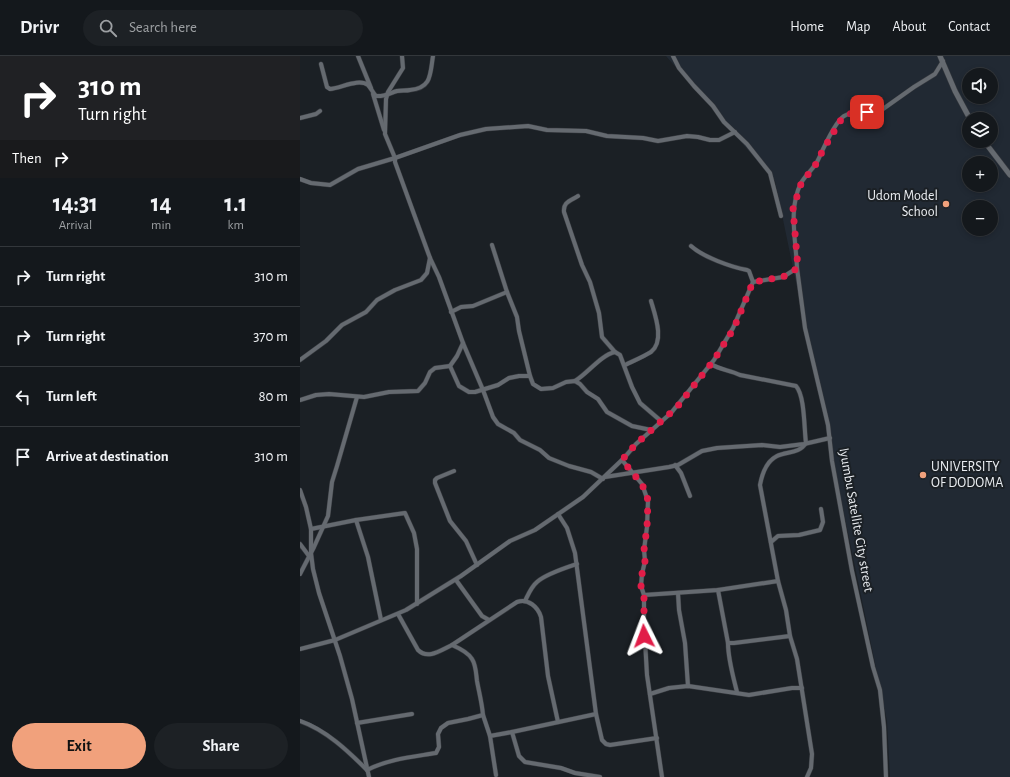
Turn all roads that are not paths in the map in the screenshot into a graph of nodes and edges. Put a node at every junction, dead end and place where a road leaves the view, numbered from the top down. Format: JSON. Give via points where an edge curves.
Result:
{"nodes":[{"id":1,"x":358,"y":56,"type":"edge"},
{"id":2,"x":402,"y":56,"type":"edge"},
{"id":3,"x":433,"y":56,"type":"edge"},
{"id":4,"x":673,"y":56,"type":"edge"},
{"id":5,"x":942,"y":58,"type":"edge"},
{"id":6,"x":321,"y":64,"type":"dead end"},
{"id":7,"x":372,"y":91,"type":"junction"},
{"id":8,"x":387,"y":95,"type":"junction"},
{"id":9,"x":320,"y":110,"type":"dead end"},
{"id":10,"x":966,"y":112,"type":"edge"},
{"id":11,"x":300,"y":118,"type":"edge"},
{"id":12,"x":735,"y":132,"type":"junction"},
{"id":13,"x":385,"y":134,"type":"junction"},
{"id":14,"x":989,"y":148,"type":"edge"},
{"id":15,"x":395,"y":158,"type":"junction"},
{"id":16,"x":1010,"y":175,"type":"edge"},
{"id":17,"x":300,"y":179,"type":"edge"},
{"id":18,"x":578,"y":196,"type":"dead end"},
{"id":19,"x":781,"y":216,"type":"dead end"},
{"id":20,"x":492,"y":246,"type":"dead end"},
{"id":21,"x":691,"y":246,"type":"dead end"},
{"id":22,"x":430,"y":258,"type":"junction"},
{"id":23,"x":798,"y":268,"type":"junction"},
{"id":24,"x":753,"y":282,"type":"junction"},
{"id":25,"x":506,"y":292,"type":"junction"},
{"id":26,"x":650,"y":301,"type":"dead end"},
{"id":27,"x":451,"y":312,"type":"junction"},
{"id":28,"x":463,"y":343,"type":"junction"},
{"id":29,"x":615,"y":352,"type":"junction"},
{"id":30,"x":300,"y":360,"type":"edge"},
{"id":31,"x":711,"y":364,"type":"junction"},
{"id":32,"x":625,"y":365,"type":"junction"},
{"id":33,"x":450,"y":366,"type":"junction"},
{"id":34,"x":530,"y":376,"type":"junction"},
{"id":35,"x":575,"y":381,"type":"junction"},
{"id":36,"x":483,"y":390,"type":"junction"},
{"id":37,"x":357,"y":397,"type":"junction"},
{"id":38,"x":300,"y":400,"type":"edge"},
{"id":39,"x":661,"y":421,"type":"junction"},
{"id":40,"x":651,"y":430,"type":"junction"},
{"id":41,"x":830,"y":438,"type":"junction"},
{"id":42,"x":806,"y":443,"type":"junction"},
{"id":43,"x":622,"y":460,"type":"junction"},
{"id":44,"x":675,"y":465,"type":"junction"},
{"id":45,"x":454,"y":471,"type":"dead end"},
{"id":46,"x":633,"y":473,"type":"junction"},
{"id":47,"x":604,"y":478,"type":"junction"},
{"id":48,"x":300,"y":490,"type":"edge"},
{"id":49,"x":690,"y":496,"type":"dead end"},
{"id":50,"x":821,"y":509,"type":"dead end"},
{"id":51,"x":558,"y":514,"type":"junction"},
{"id":52,"x":356,"y":520,"type":"junction"},
{"id":53,"x":324,"y":526,"type":"junction"},
{"id":54,"x":311,"y":529,"type":"junction"},
{"id":55,"x":771,"y":542,"type":"junction"},
{"id":56,"x":300,"y":544,"type":"edge"},
{"id":57,"x":310,"y":555,"type":"junction"},
{"id":58,"x":577,"y":564,"type":"junction"},
{"id":59,"x":477,"y":565,"type":"junction"},
{"id":60,"x":300,"y":574,"type":"edge"},
{"id":61,"x":456,"y":580,"type":"junction"},
{"id":62,"x":778,"y":580,"type":"junction"},
{"id":63,"x":718,"y":590,"type":"junction"},
{"id":64,"x":678,"y":593,"type":"junction"},
{"id":65,"x":644,"y":595,"type":"junction"},
{"id":66,"x":525,"y":601,"type":"junction"},
{"id":67,"x":417,"y":604,"type":"junction"},
{"id":68,"x":398,"y":614,"type":"junction"},
{"id":69,"x":382,"y":620,"type":"junction"},
{"id":70,"x":489,"y":620,"type":"junction"},
{"id":71,"x":790,"y":636,"type":"junction"},
{"id":72,"x":335,"y":640,"type":"junction"},
{"id":73,"x":728,"y":643,"type":"junction"},
{"id":74,"x":452,"y":645,"type":"junction"},
{"id":75,"x":300,"y":649,"type":"edge"},
{"id":76,"x":688,"y":686,"type":"junction"},
{"id":77,"x":802,"y":688,"type":"junction"},
{"id":78,"x":737,"y":692,"type":"junction"},
{"id":79,"x":650,"y":694,"type":"junction"},
{"id":80,"x":412,"y":714,"type":"dead end"},
{"id":81,"x":596,"y":714,"type":"junction"},
{"id":82,"x":482,"y":715,"type":"junction"},
{"id":83,"x":300,"y":722,"type":"edge"},
{"id":84,"x":558,"y":722,"type":"junction"},
{"id":85,"x":357,"y":723,"type":"junction"},
{"id":86,"x":512,"y":732,"type":"junction"},
{"id":87,"x":490,"y":736,"type":"junction"},
{"id":88,"x":657,"y":738,"type":"junction"},
{"id":89,"x":367,"y":770,"type":"junction"},
{"id":90,"x":496,"y":775,"type":"dead end"},
{"id":91,"x":369,"y":777,"type":"edge"},
{"id":92,"x":600,"y":777,"type":"edge"},
{"id":93,"x":662,"y":777,"type":"edge"},
{"id":94,"x":807,"y":777,"type":"edge"},
{"id":95,"x":886,"y":777,"type":"edge"}],
"edges":[{"from":1,"to":7,"type":"street"},
{"from":2,"to":8,"type":"street","via":[[403,68]]},
{"from":3,"to":8,"type":"street","via":[[430,77],[425,85]]},
{"from":4,"to":12,"type":"street","via":[[679,68]]},
{"from":5,"to":10,"type":"street"},
{"from":5,"to":23,"type":"street","name":"Iyumbu Satellite City street","via":[[935,74],[883,109],[849,114],[840,120],[816,164],[801,184],[793,209]]},
{"from":6,"to":7,"type":"street","via":[[327,87],[330,89],[362,82]]},
{"from":7,"to":8,"type":"street","via":[[376,96]]},
{"from":7,"to":13,"type":"street"},
{"from":8,"to":13,"type":"street"},
{"from":9,"to":11,"type":"street","via":[[316,114]]},
{"from":12,"to":15,"type":"street","via":[[719,140],[687,136],[658,141],[520,125],[460,135]]},
{"from":12,"to":19,"type":"street","via":[[772,176]]},
{"from":13,"to":15,"type":"street"},
{"from":14,"to":16,"type":"street"},
{"from":15,"to":17,"type":"street","via":[[358,169],[330,185]]},
{"from":15,"to":22,"type":"street"},
{"from":18,"to":29,"type":"street","via":[[566,203],[564,212],[590,282],[599,312],[602,337]]},
{"from":20,"to":25,"type":"street"},
{"from":21,"to":24,"type":"street","via":[[715,259],[748,270]]},
{"from":22,"to":27,"type":"street"},
{"from":22,"to":30,"type":"street","via":[[427,273],[421,280],[394,290],[377,300],[366,312],[342,325],[326,341]]},
{"from":23,"to":24,"type":"street","via":[[783,277]]},
{"from":23,"to":41,"type":"street","name":"Iyumbu Satellite City street","via":[[805,328]]},
{"from":24,"to":31,"type":"street","via":[[734,328]]},
{"from":25,"to":27,"type":"street"},
{"from":25,"to":34,"type":"street","via":[[517,317]]},
{"from":26,"to":32,"type":"street","via":[[658,324],[658,343],[651,352]]},
{"from":27,"to":28,"type":"street"},
{"from":28,"to":33,"type":"street"},
{"from":28,"to":36,"type":"street"},
{"from":29,"to":32,"type":"street","via":[[620,355]]},
{"from":29,"to":35,"type":"street","via":[[609,353]]},
{"from":31,"to":39,"type":"street","via":[[677,407]]},
{"from":31,"to":42,"type":"street","via":[[740,375],[796,386],[800,393]]},
{"from":32,"to":39,"type":"street","via":[[640,403]]},
{"from":33,"to":36,"type":"street","via":[[459,386],[469,392]]},
{"from":33,"to":37,"type":"street","via":[[435,368],[418,391]]},
{"from":34,"to":35,"type":"street","via":[[534,384],[541,389]]},
{"from":34,"to":36,"type":"street","via":[[509,378]]},
{"from":35,"to":40,"type":"street","via":[[598,399],[606,412],[633,426]]},
{"from":36,"to":47,"type":"street","via":[[498,424],[514,432],[520,440],[540,450],[549,458]]},
{"from":37,"to":38,"type":"street","via":[[329,394]]},
{"from":37,"to":53,"type":"street","via":[[334,475],[328,516]]},
{"from":39,"to":40,"type":"street"},
{"from":40,"to":43,"type":"street"},
{"from":41,"to":42,"type":"street"},
{"from":41,"to":95,"type":"street","name":"Iyumbu Satellite City street","via":[[852,571],[880,690]]},
{"from":42,"to":44,"type":"street","via":[[780,447],[762,445],[717,448],[702,451]]},
{"from":42,"to":55,"type":"street","via":[[798,450],[777,456],[762,473],[760,485]]},
{"from":43,"to":46,"type":"street"},
{"from":43,"to":47,"type":"street"},
{"from":44,"to":46,"type":"street"},
{"from":44,"to":49,"type":"street","via":[[681,472]]},
{"from":45,"to":59,"type":"street","via":[[437,478],[435,483],[450,521],[466,541]]},
{"from":46,"to":47,"type":"street"},
{"from":46,"to":65,"type":"street","via":[[642,484],[648,500],[641,586]]},
{"from":47,"to":51,"type":"street","via":[[583,497]]},
{"from":48,"to":54,"type":"street"},
{"from":50,"to":55,"type":"street","via":[[823,522],[820,530],[778,536]]},
{"from":51,"to":58,"type":"street","via":[[567,528]]},
{"from":51,"to":59,"type":"street","via":[[535,530],[510,541]]},
{"from":52,"to":53,"type":"street"},
{"from":52,"to":67,"type":"street","via":[[405,513],[414,533],[417,549]]},
{"from":52,"to":69,"type":"street","via":[[368,557]]},
{"from":53,"to":54,"type":"street"},
{"from":53,"to":57,"type":"street"},
{"from":54,"to":57,"type":"street"},
{"from":55,"to":62,"type":"street"},
{"from":56,"to":57,"type":"street"},
{"from":57,"to":60,"type":"street"},
{"from":57,"to":72,"type":"street","via":[[319,593]]},
{"from":58,"to":66,"type":"street","via":[[537,581]]},
{"from":58,"to":81,"type":"street"},
{"from":59,"to":61,"type":"street"},
{"from":61,"to":67,"type":"street"},
{"from":61,"to":70,"type":"street","via":[[482,616]]},
{"from":62,"to":63,"type":"street"},
{"from":62,"to":71,"type":"street"},
{"from":63,"to":64,"type":"street"},
{"from":63,"to":73,"type":"street"},
{"from":64,"to":65,"type":"street"},
{"from":64,"to":76,"type":"street"},
{"from":65,"to":79,"type":"street"},
{"from":66,"to":70,"type":"street","via":[[517,602]]},
{"from":66,"to":84,"type":"street","via":[[539,611],[541,617],[548,676]]},
{"from":67,"to":68,"type":"street"},
{"from":68,"to":69,"type":"street"},
{"from":68,"to":74,"type":"street","via":[[421,653],[432,654]]},
{"from":69,"to":72,"type":"street"},
{"from":70,"to":74,"type":"street"},
{"from":71,"to":73,"type":"street"},
{"from":71,"to":77,"type":"street"},
{"from":72,"to":75,"type":"street"},
{"from":72,"to":85,"type":"street"},
{"from":73,"to":78,"type":"street"},
{"from":74,"to":82,"type":"street","via":[[472,659],[482,702]]},
{"from":76,"to":78,"type":"street"},
{"from":76,"to":79,"type":"street"},
{"from":77,"to":78,"type":"street","via":[[749,695]]},
{"from":77,"to":94,"type":"street","via":[[812,754]]},
{"from":79,"to":88,"type":"street"},
{"from":80,"to":85,"type":"street"},
{"from":81,"to":84,"type":"street"},
{"from":81,"to":88,"type":"street","via":[[602,740],[606,744]]},
{"from":82,"to":87,"type":"street"},
{"from":82,"to":89,"type":"street","via":[[448,723],[441,728],[436,753],[390,761]]},
{"from":83,"to":89,"type":"street","via":[[325,733]]},
{"from":84,"to":86,"type":"street"},
{"from":85,"to":89,"type":"street"},
{"from":86,"to":87,"type":"street"},
{"from":86,"to":92,"type":"street","via":[[519,756],[525,762]]},
{"from":87,"to":90,"type":"street"},
{"from":88,"to":93,"type":"street"},
{"from":89,"to":91,"type":"street"}]}
